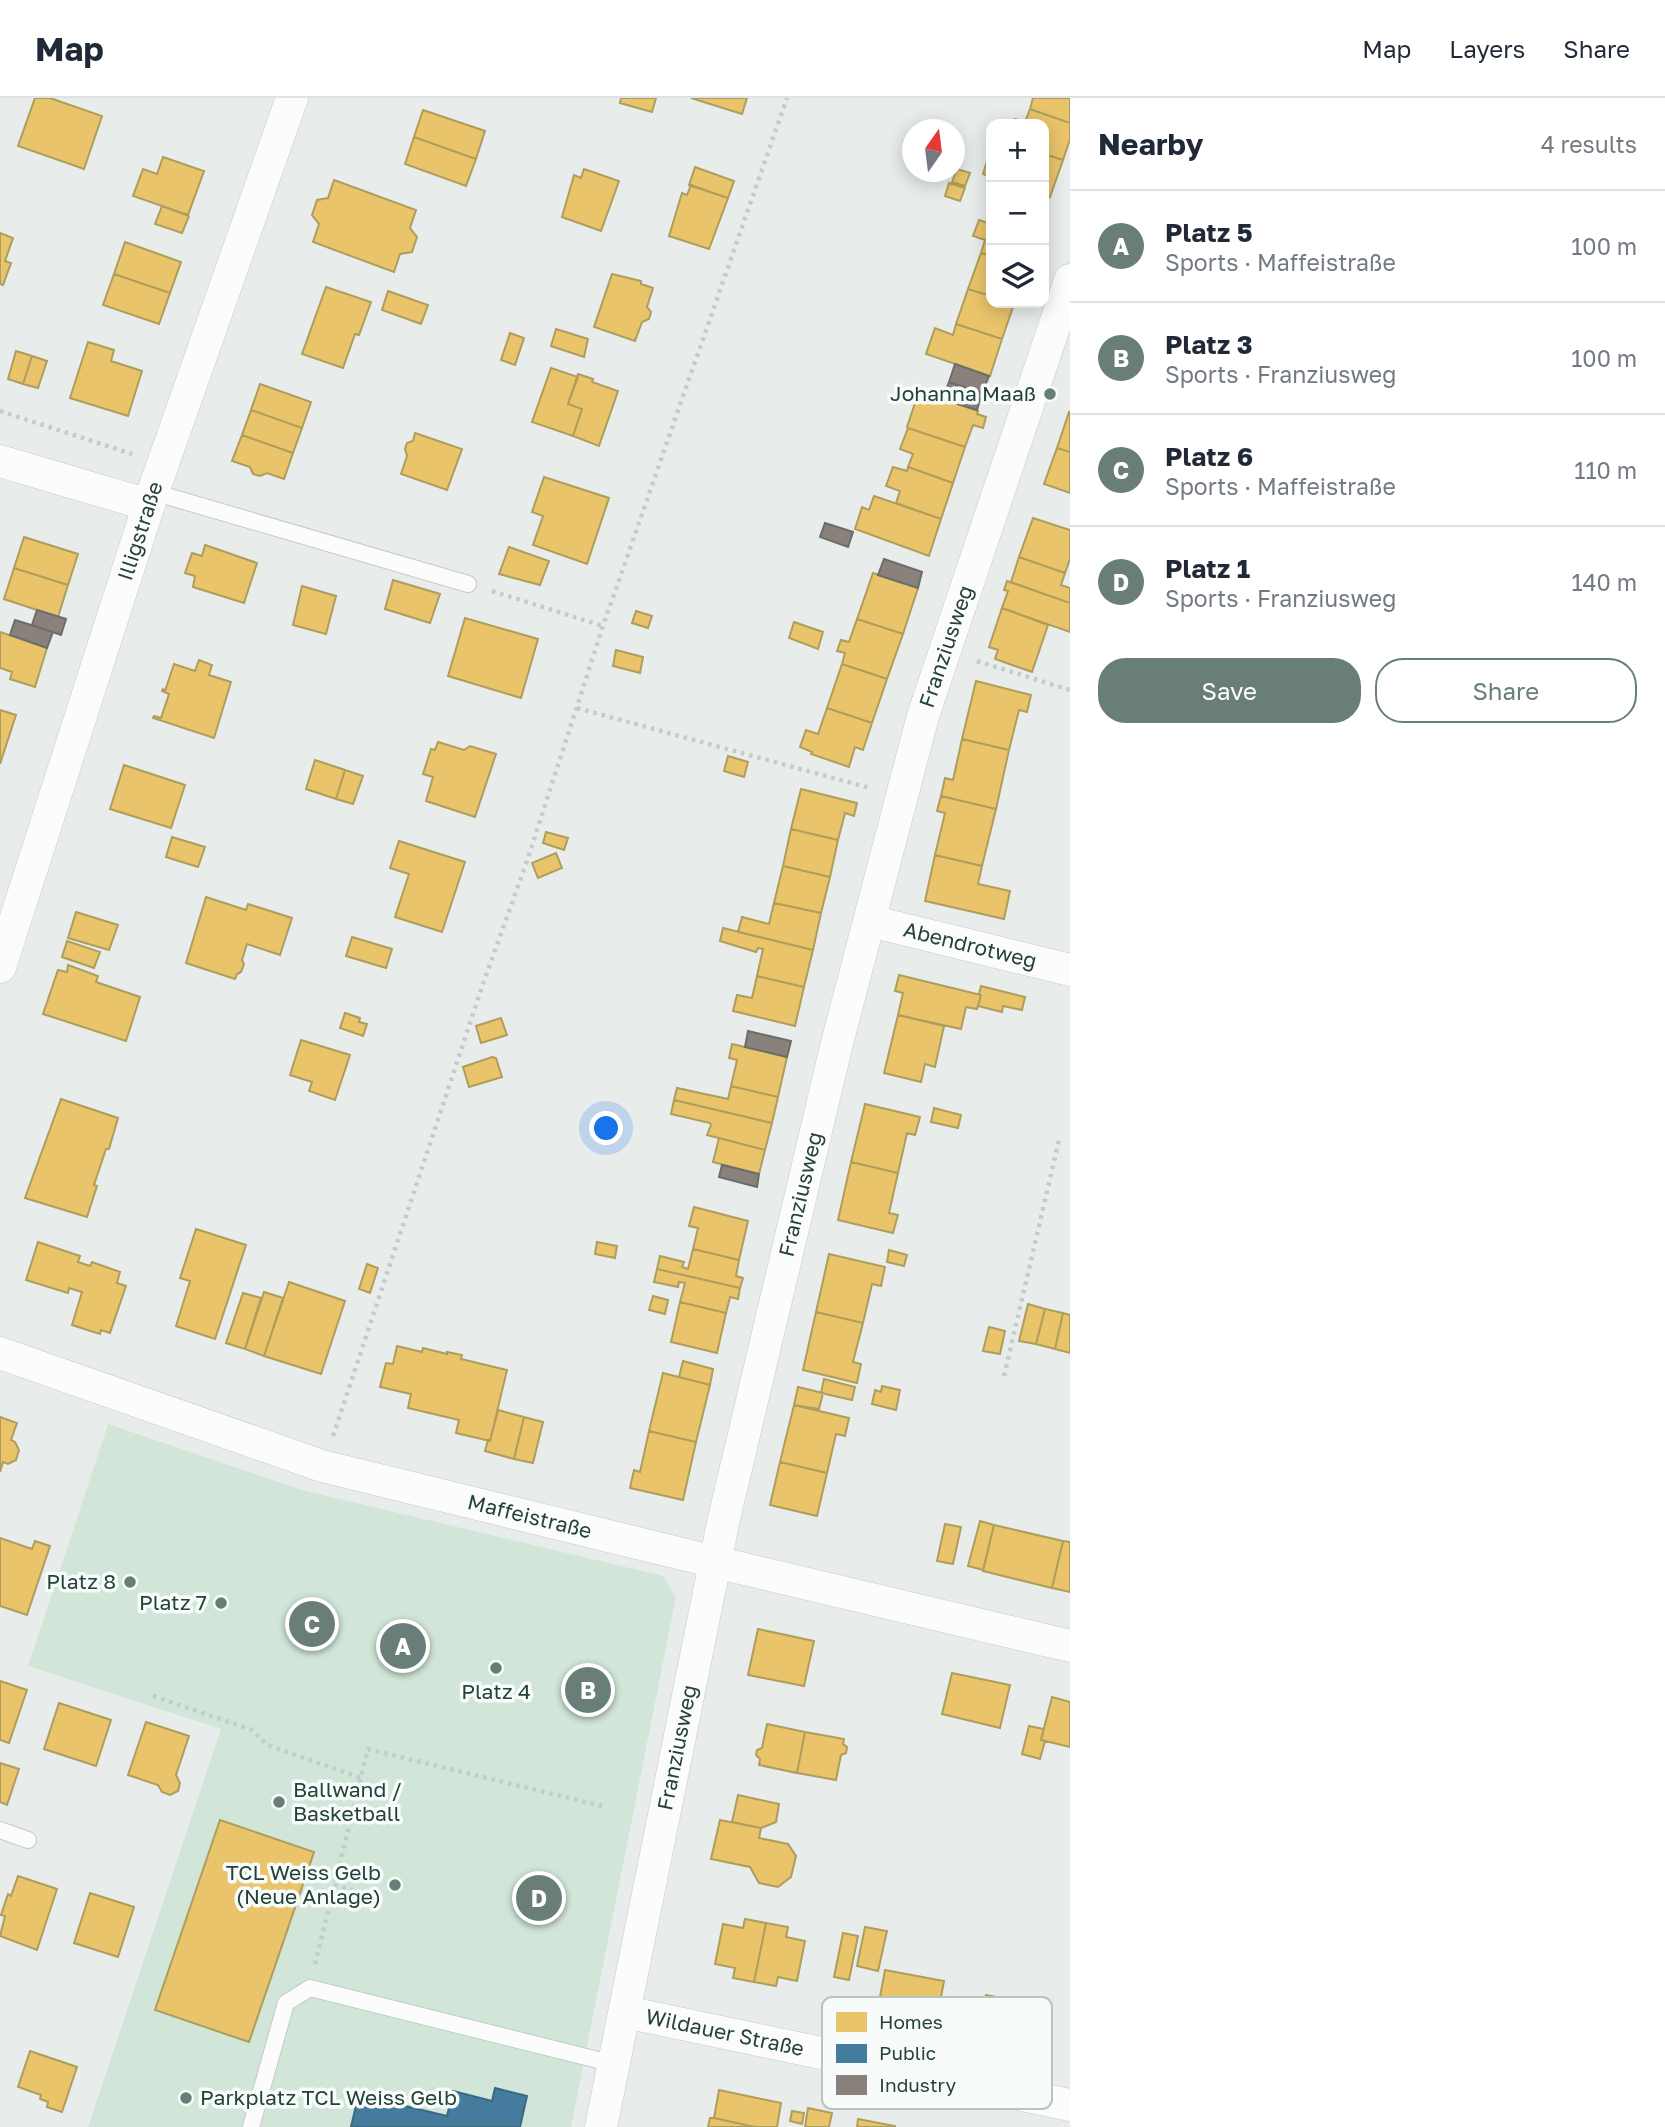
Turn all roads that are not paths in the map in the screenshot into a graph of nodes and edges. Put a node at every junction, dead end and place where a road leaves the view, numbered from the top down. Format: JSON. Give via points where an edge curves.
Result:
{"nodes":[{"id":1,"x":292,"y":98,"type":"edge"},
{"id":2,"x":1070,"y":280,"type":"edge"},
{"id":3,"x":0,"y":461,"type":"edge"},
{"id":4,"x":151,"y":499,"type":"junction"},
{"id":5,"x":468,"y":584,"type":"road end"},
{"id":6,"x":870,"y":922,"type":"junction"},
{"id":7,"x":0,"y":967,"type":"edge"},
{"id":8,"x":1070,"y":970,"type":"edge"},
{"id":9,"x":0,"y":1353,"type":"edge"},
{"id":10,"x":715,"y":1562,"type":"junction"},
{"id":11,"x":1070,"y":1646,"type":"edge"},
{"id":12,"x":0,"y":1830,"type":"edge"},
{"id":13,"x":28,"y":1840,"type":"dead end"},
{"id":14,"x":625,"y":2012,"type":"junction"},
{"id":15,"x":822,"y":2053,"type":"edge"},
{"id":16,"x":614,"y":2064,"type":"junction"},
{"id":17,"x":1052,"y":2101,"type":"edge"},
{"id":18,"x":1070,"y":2105,"type":"edge"},
{"id":19,"x":251,"y":2127,"type":"edge"},
{"id":20,"x":601,"y":2127,"type":"edge"}],
"edges":[{"from":1,"to":4,"type":"street","name":"Illigstraße"},
{"from":2,"to":6,"type":"street","name":"Franziusweg","via":[[923,716]]},
{"from":3,"to":4,"type":"street"},
{"from":4,"to":5,"type":"lane"},
{"from":4,"to":7,"type":"street","name":"Illigstraße"},
{"from":6,"to":8,"type":"street","name":"Abendrotweg"},
{"from":6,"to":10,"type":"street","name":"Franziusweg"},
{"from":9,"to":10,"type":"street","name":"Maffeistraße","via":[[322,1466]]},
{"from":10,"to":11,"type":"street","name":"Maffeistraße"},
{"from":10,"to":14,"type":"street","name":"Franziusweg"},
{"from":12,"to":13,"type":"lane"},
{"from":14,"to":15,"type":"street","name":"Wildauer Straße"},
{"from":14,"to":16,"type":"street","name":"Franziusweg"},
{"from":16,"to":19,"type":"lane","via":[[310,1988],[286,2003]]},
{"from":16,"to":20,"type":"street","name":"Franziusweg"},
{"from":17,"to":18,"type":"street","name":"Wildauer Straße"}]}
